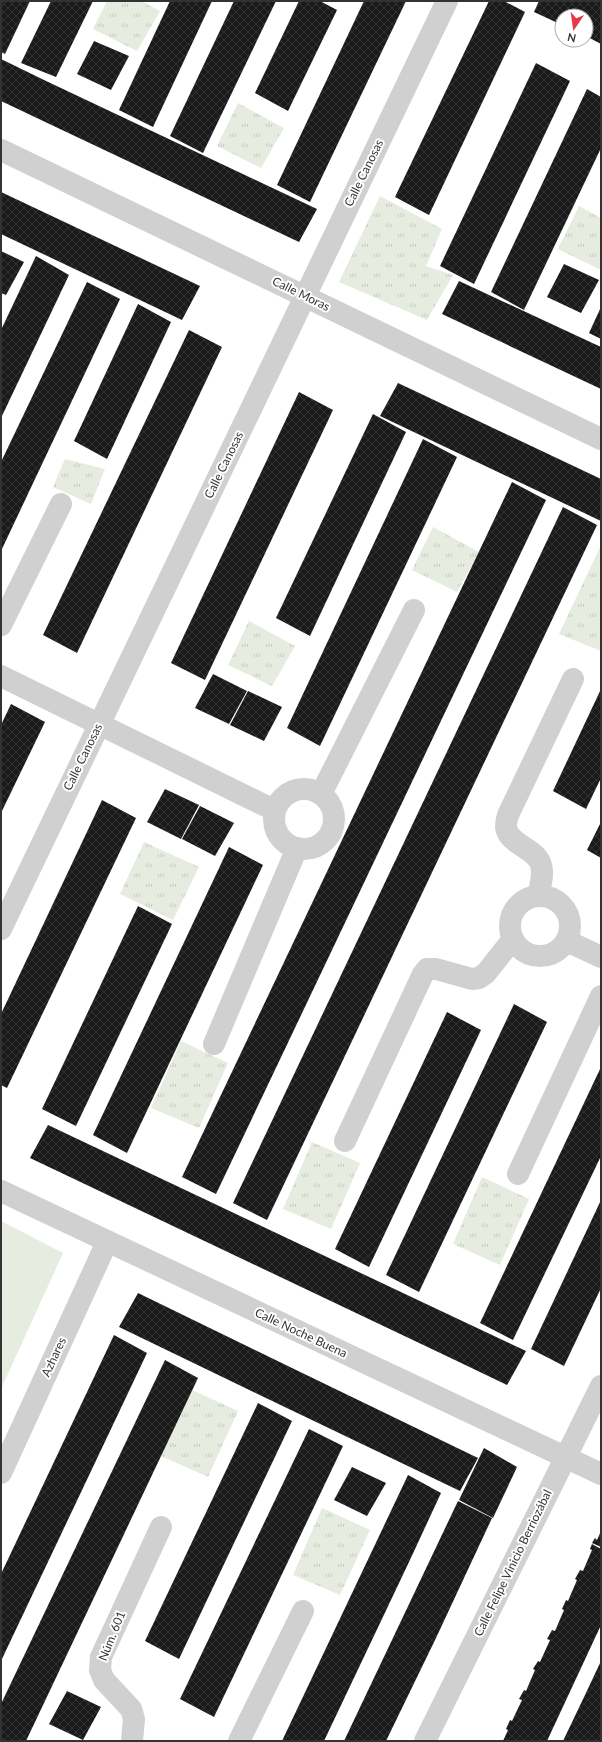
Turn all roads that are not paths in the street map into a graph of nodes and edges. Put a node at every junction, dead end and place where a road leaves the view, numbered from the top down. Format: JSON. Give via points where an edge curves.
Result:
{"nodes":[{"id":1,"x":447,"y":1,"type":"edge"},
{"id":2,"x":1,"y":150,"type":"edge"},
{"id":3,"x":305,"y":296,"type":"junction"},
{"id":4,"x":601,"y":439,"type":"edge"},
{"id":5,"x":61,"y":504,"type":"dead end"},
{"id":6,"x":414,"y":610,"type":"dead end"},
{"id":7,"x":1,"y":626,"type":"edge"},
{"id":8,"x":1,"y":676,"type":"edge"},
{"id":9,"x":573,"y":679,"type":"dead end"},
{"id":10,"x":99,"y":725,"type":"junction"},
{"id":11,"x":321,"y":794,"type":"junction"},
{"id":12,"x":274,"y":810,"type":"junction"},
{"id":13,"x":296,"y":848,"type":"junction"},
{"id":14,"x":538,"y":896,"type":"junction"},
{"id":15,"x":1,"y":929,"type":"edge"},
{"id":16,"x":513,"y":939,"type":"junction"},
{"id":17,"x":567,"y":941,"type":"junction"},
{"id":18,"x":601,"y":957,"type":"edge"},
{"id":19,"x":601,"y":996,"type":"edge"},
{"id":20,"x":214,"y":1044,"type":"dead end"},
{"id":21,"x":345,"y":1141,"type":"dead end"},
{"id":22,"x":518,"y":1174,"type":"dead end"},
{"id":23,"x":1,"y":1191,"type":"edge"},
{"id":24,"x":107,"y":1242,"type":"junction"},
{"id":25,"x":601,"y":1386,"type":"edge"},
{"id":26,"x":566,"y":1457,"type":"junction"},
{"id":27,"x":1,"y":1473,"type":"edge"},
{"id":28,"x":601,"y":1474,"type":"edge"},
{"id":29,"x":161,"y":1527,"type":"dead end"},
{"id":30,"x":303,"y":1611,"type":"dead end"},
{"id":31,"x":132,"y":1741,"type":"edge"},
{"id":32,"x":240,"y":1741,"type":"edge"},
{"id":33,"x":425,"y":1741,"type":"edge"}],
"edges":[{"from":1,"to":3,"type":"street","name":"Calle Canosas"},
{"from":2,"to":3,"type":"street","name":"Calle Moras"},
{"from":3,"to":4,"type":"street","name":"Calle Moras"},
{"from":3,"to":10,"type":"street","name":"Calle Canosas"},
{"from":5,"to":7,"type":"street"},
{"from":6,"to":11,"type":"street"},
{"from":8,"to":10,"type":"street"},
{"from":9,"to":14,"type":"street","via":[[508,815],[506,828],[512,838],[541,864]]},
{"from":10,"to":12,"type":"street"},
{"from":10,"to":15,"type":"street","name":"Calle Canosas"},
{"from":11,"to":12,"type":"street","via":[[308,789],[293,790],[281,798]]},
{"from":11,"to":13,"type":"street","via":[[330,804],[334,817],[331,831],[323,842],[311,848]]},
{"from":12,"to":13,"type":"street","via":[[273,822],[277,834],[285,843]]},
{"from":13,"to":20,"type":"street"},
{"from":14,"to":16,"type":"street","via":[[527,899],[518,906],[512,916],[510,928]]},
{"from":14,"to":17,"type":"street","via":[[554,899],[566,910],[571,926]]},
{"from":16,"to":17,"type":"street","via":[[523,952],[539,957],[555,953]]},
{"from":16,"to":21,"type":"street","via":[[479,978],[472,979],[436,969],[427,970],[423,974]]},
{"from":17,"to":18,"type":"street"},
{"from":19,"to":22,"type":"street"},
{"from":23,"to":24,"type":"street","name":"Calle Noche Buena"},
{"from":24,"to":26,"type":"street","name":"Calle Noche Buena"},
{"from":24,"to":27,"type":"street","name":"Azhares"},
{"from":25,"to":26,"type":"street","name":"Calle Felipe Vinicio Berriozábal"},
{"from":26,"to":28,"type":"street","name":"Calle Noche Buena"},
{"from":26,"to":33,"type":"street","name":"Calle Felipe Vinicio Berriozábal"},
{"from":29,"to":31,"type":"street","name":"Núm. 601","via":[[101,1657],[100,1670],[104,1680],[130,1709],[134,1719]]},
{"from":30,"to":32,"type":"street"}]}
